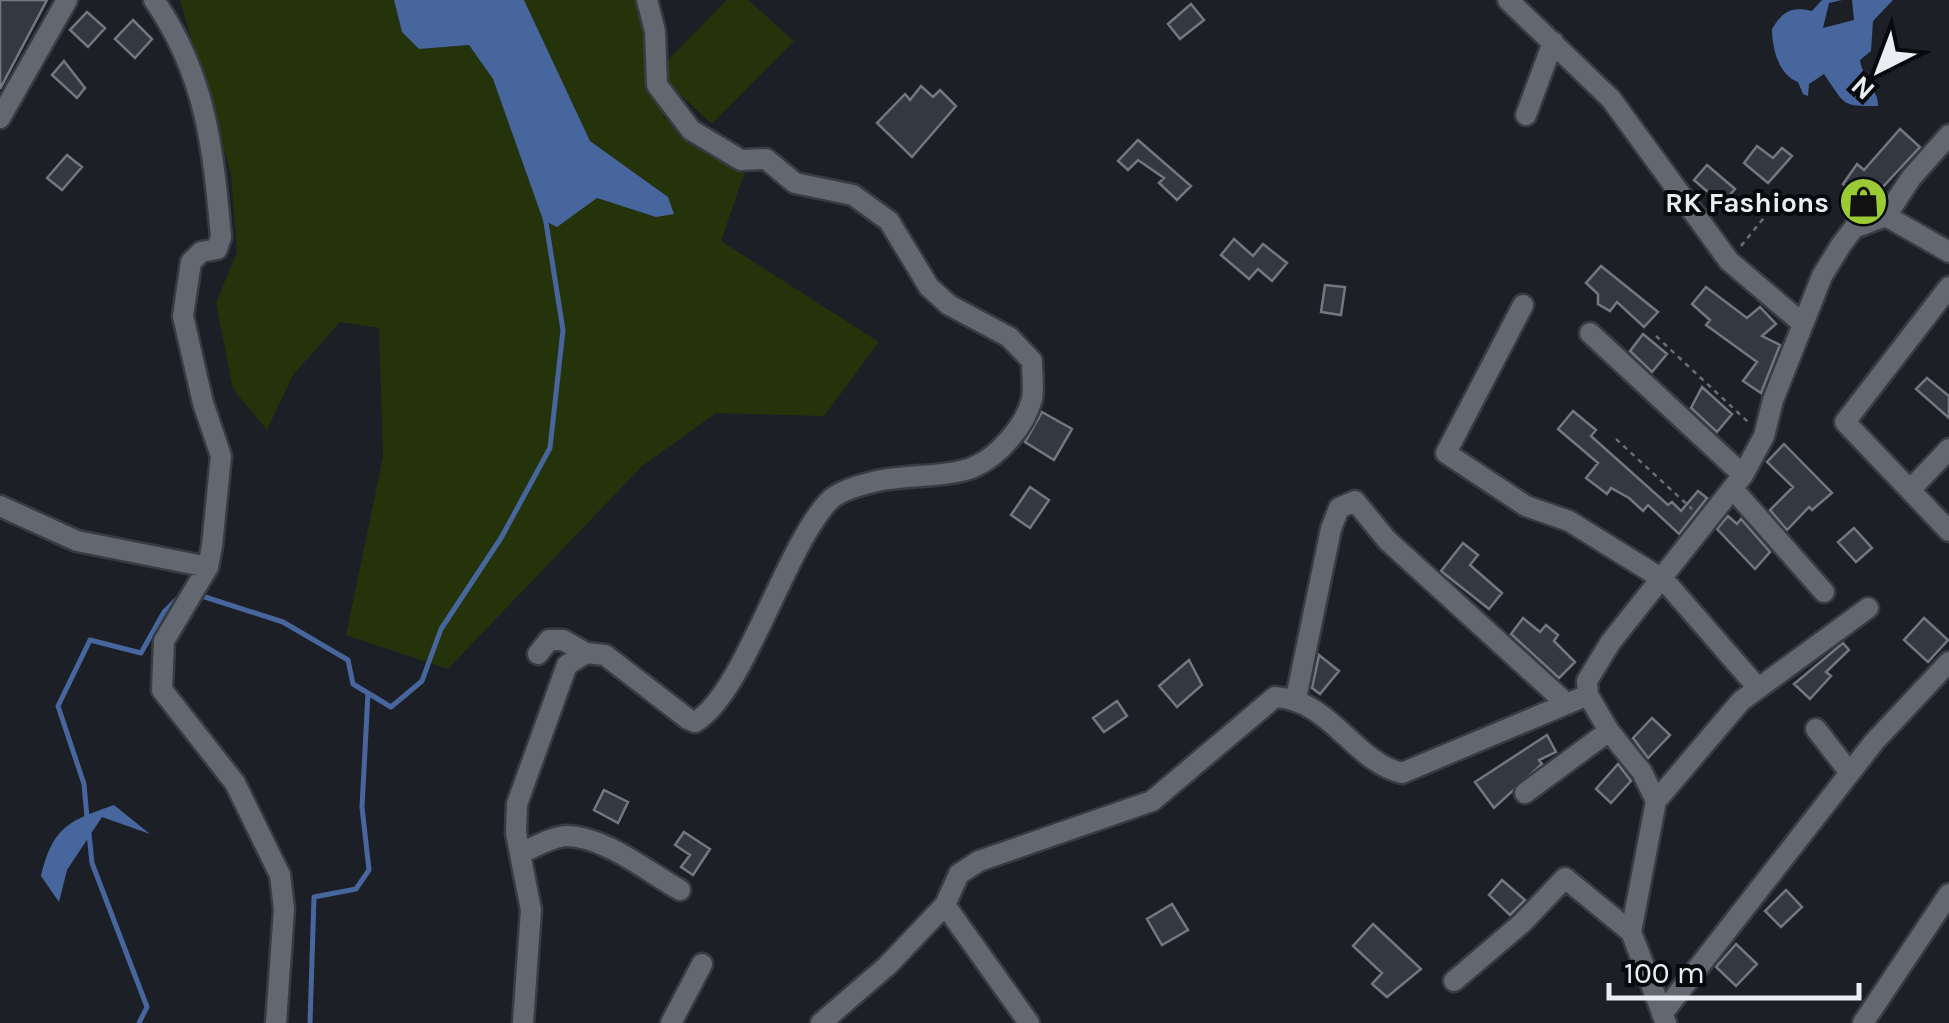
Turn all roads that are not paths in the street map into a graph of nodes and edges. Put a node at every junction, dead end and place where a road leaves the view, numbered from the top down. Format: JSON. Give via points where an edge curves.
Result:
{"nodes":[{"id":1,"x":67,"y":0,"type":"edge"},
{"id":2,"x":154,"y":0,"type":"edge"},
{"id":3,"x":647,"y":0,"type":"edge"},
{"id":4,"x":1508,"y":0,"type":"edge"},
{"id":5,"x":1553,"y":42,"type":"junction"},
{"id":6,"x":1526,"y":116,"type":"dead end"},
{"id":7,"x":0,"y":118,"type":"edge"},
{"id":8,"x":1949,"y":135,"type":"edge"},
{"id":9,"x":1886,"y":216,"type":"junction"},
{"id":10,"x":1949,"y":252,"type":"edge"},
{"id":11,"x":1949,"y":287,"type":"edge"},
{"id":12,"x":1523,"y":305,"type":"dead end"},
{"id":13,"x":1802,"y":324,"type":"junction"},
{"id":14,"x":1590,"y":333,"type":"dead end"},
{"id":15,"x":1949,"y":449,"type":"edge"},
{"id":16,"x":1738,"y":482,"type":"junction"},
{"id":17,"x":1910,"y":490,"type":"junction"},
{"id":18,"x":0,"y":506,"type":"edge"},
{"id":19,"x":1949,"y":531,"type":"edge"},
{"id":20,"x":208,"y":567,"type":"junction"},
{"id":21,"x":1664,"y":580,"type":"junction"},
{"id":22,"x":1824,"y":592,"type":"dead end"},
{"id":23,"x":1868,"y":608,"type":"dead end"},
{"id":24,"x":586,"y":653,"type":"junction"},
{"id":25,"x":538,"y":654,"type":"dead end"},
{"id":26,"x":1949,"y":662,"type":"edge"},
{"id":27,"x":1758,"y":688,"type":"junction"},
{"id":28,"x":1588,"y":696,"type":"junction"},
{"id":29,"x":1296,"y":698,"type":"junction"},
{"id":30,"x":1567,"y":704,"type":"junction"},
{"id":31,"x":1816,"y":729,"type":"dead end"},
{"id":32,"x":1609,"y":731,"type":"junction"},
{"id":33,"x":1850,"y":773,"type":"junction"},
{"id":34,"x":1525,"y":793,"type":"dead end"},
{"id":35,"x":1656,"y":801,"type":"junction"},
{"id":36,"x":521,"y":853,"type":"junction"},
{"id":37,"x":680,"y":890,"type":"dead end"},
{"id":38,"x":1949,"y":894,"type":"edge"},
{"id":39,"x":945,"y":905,"type":"junction"},
{"id":40,"x":1631,"y":932,"type":"junction"},
{"id":41,"x":702,"y":964,"type":"dead end"},
{"id":42,"x":1454,"y":981,"type":"dead end"},
{"id":43,"x":1664,"y":1019,"type":"edge"},
{"id":44,"x":276,"y":1023,"type":"edge"},
{"id":45,"x":523,"y":1023,"type":"edge"},
{"id":46,"x":671,"y":1023,"type":"edge"},
{"id":47,"x":820,"y":1023,"type":"edge"},
{"id":48,"x":1028,"y":1023,"type":"edge"},
{"id":49,"x":1862,"y":1023,"type":"edge"}],
"edges":[{"from":1,"to":7,"type":"street"},
{"from":2,"to":20,"type":"street","via":[[182,42],[205,108],[215,172],[220,246],[191,262],[184,316],[221,456]]},
{"from":3,"to":24,"type":"street","via":[[656,31],[657,85],[691,130],[742,160],[766,159],[794,183],[852,195],[889,221],[929,287],[1009,337],[1032,361],[1032,400],[1004,448],[972,468],[908,474],[830,500],[725,692],[695,722],[604,655]]},
{"from":4,"to":5,"type":"street"},
{"from":5,"to":6,"type":"street"},
{"from":5,"to":13,"type":"street","via":[[1611,99],[1729,261]]},
{"from":8,"to":9,"type":"street"},
{"from":9,"to":10,"type":"street"},
{"from":9,"to":13,"type":"street","via":[[1854,228],[1822,276]]},
{"from":11,"to":17,"type":"street","via":[[1845,422]]},
{"from":12,"to":21,"type":"street","via":[[1446,453],[1526,506],[1570,521]]},
{"from":13,"to":16,"type":"street","via":[[1764,436]]},
{"from":14,"to":16,"type":"street"},
{"from":15,"to":17,"type":"street"},
{"from":16,"to":21,"type":"street"},
{"from":16,"to":22,"type":"street"},
{"from":17,"to":19,"type":"street"},
{"from":18,"to":20,"type":"street","via":[[77,542]]},
{"from":20,"to":44,"type":"street","via":[[164,641],[162,690],[235,783],[285,889]]},
{"from":21,"to":27,"type":"street"},
{"from":21,"to":28,"type":"street","via":[[1610,643],[1587,680]]},
{"from":23,"to":27,"type":"street"},
{"from":24,"to":25,"type":"street","via":[[549,640]]},
{"from":24,"to":36,"type":"street","via":[[566,665],[517,804]]},
{"from":26,"to":33,"type":"street"},
{"from":27,"to":35,"type":"street"},
{"from":28,"to":30,"type":"street"},
{"from":28,"to":32,"type":"street"},
{"from":29,"to":30,"type":"street","via":[[1381,768],[1402,773]]},
{"from":29,"to":30,"type":"street","via":[[1331,529],[1338,508],[1355,501],[1387,540]]},
{"from":29,"to":39,"type":"street","via":[[1275,697],[1152,801],[979,861],[959,874]]},
{"from":31,"to":33,"type":"street"},
{"from":32,"to":34,"type":"street"},
{"from":32,"to":35,"type":"street"},
{"from":33,"to":43,"type":"street"},
{"from":35,"to":40,"type":"street"},
{"from":36,"to":37,"type":"street","via":[[573,837]]},
{"from":36,"to":45,"type":"street","via":[[532,910]]},
{"from":38,"to":49,"type":"street"},
{"from":39,"to":47,"type":"street"},
{"from":39,"to":48,"type":"street"},
{"from":40,"to":42,"type":"street","via":[[1565,878]]},
{"from":40,"to":43,"type":"street"},
{"from":41,"to":46,"type":"street"}]}
